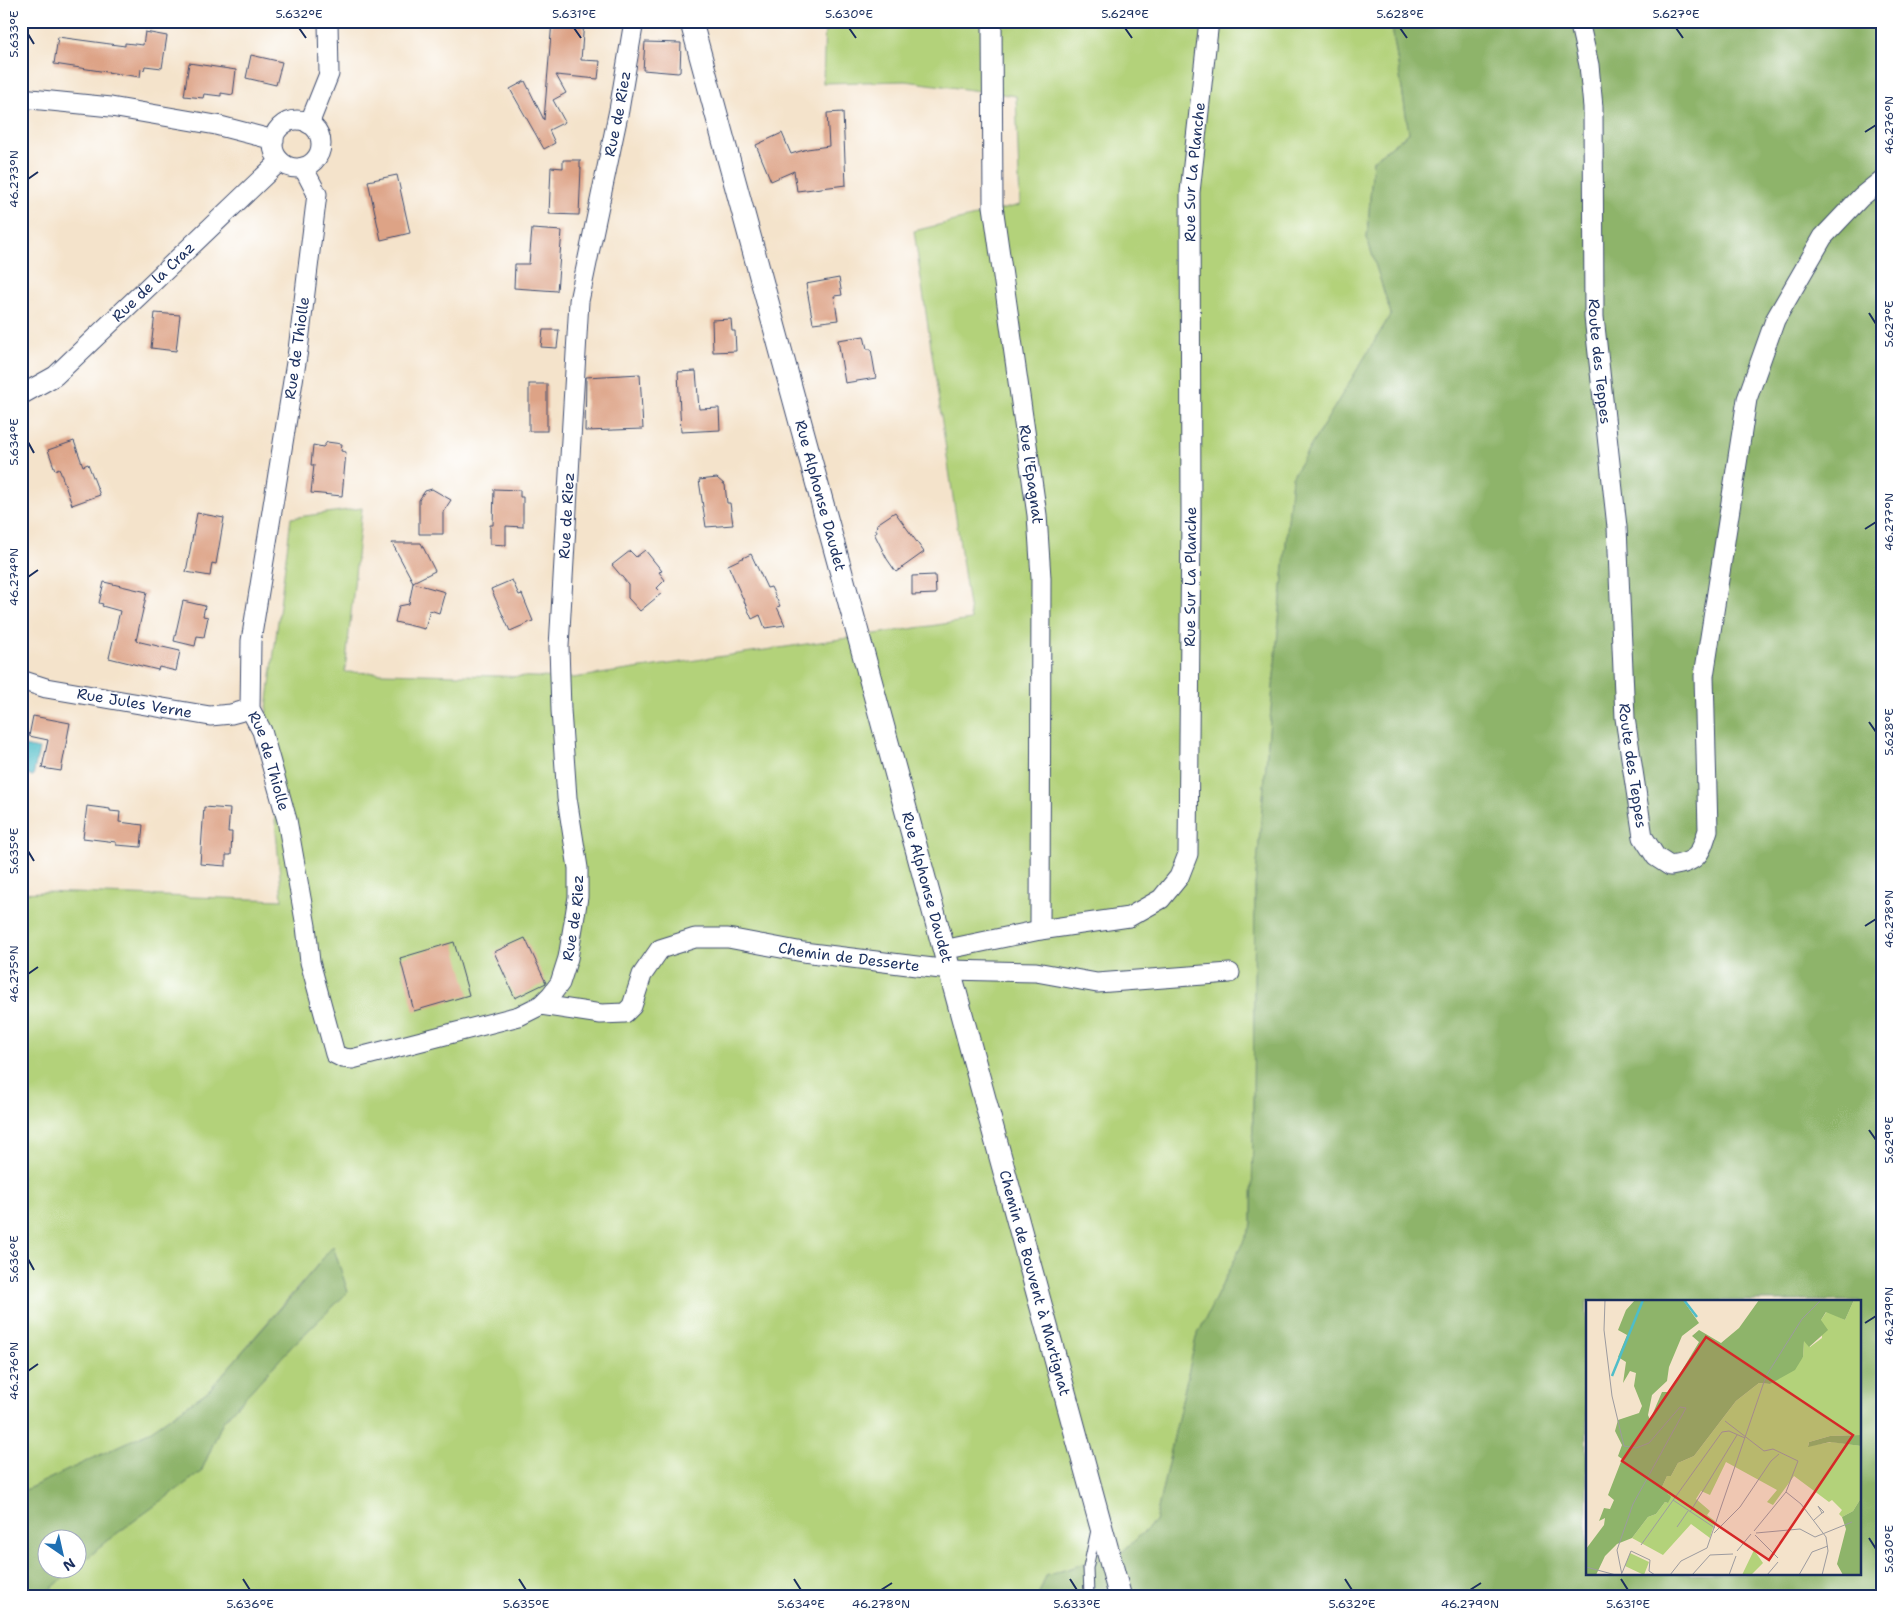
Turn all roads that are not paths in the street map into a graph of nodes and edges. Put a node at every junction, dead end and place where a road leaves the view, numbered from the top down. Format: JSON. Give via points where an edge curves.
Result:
{"nodes":[{"id":1,"x":328,"y":21,"type":"edge"},
{"id":2,"x":634,"y":21,"type":"edge"},
{"id":3,"x":691,"y":21,"type":"edge"},
{"id":4,"x":992,"y":21,"type":"edge"},
{"id":5,"x":1209,"y":21,"type":"edge"},
{"id":6,"x":1579,"y":21,"type":"edge"},
{"id":7,"x":21,"y":98,"type":"edge"},
{"id":8,"x":309,"y":124,"type":"junction"},
{"id":9,"x":274,"y":140,"type":"junction"},
{"id":10,"x":280,"y":161,"type":"junction"},
{"id":11,"x":303,"y":167,"type":"junction"},
{"id":12,"x":1882,"y":180,"type":"edge"},
{"id":13,"x":21,"y":395,"type":"edge"},
{"id":14,"x":21,"y":680,"type":"edge"},
{"id":15,"x":250,"y":710,"type":"junction"},
{"id":16,"x":1040,"y":930,"type":"junction"},
{"id":17,"x":946,"y":960,"type":"junction"},
{"id":18,"x":1230,"y":973,"type":"dead end"},
{"id":19,"x":541,"y":1005,"type":"junction"},
{"id":20,"x":1098,"y":1518,"type":"junction"},
{"id":21,"x":1089,"y":1596,"type":"edge"},
{"id":22,"x":1120,"y":1596,"type":"edge"}],
"edges":[{"from":1,"to":8,"type":"street","via":[[329,74]]},
{"from":2,"to":19,"type":"street","name":"Rue de Riez","via":[[579,301],[559,647],[560,710],[567,798],[578,868],[578,897],[568,958],[560,983]]},
{"from":3,"to":17,"type":"street","name":"Rue Alphonse Daudet"},
{"from":4,"to":16,"type":"street","name":"Rue l'Epagnat","via":[[993,206],[1036,515],[1041,578]]},
{"from":5,"to":16,"type":"street","name":"Rue Sur La Planche","via":[[1190,192],[1188,854],[1179,877],[1161,899],[1129,917]]},
{"from":6,"to":12,"type":"street","name":"Route des Teppes","via":[[1589,65],[1593,107],[1594,317],[1617,527],[1625,718],[1643,837],[1656,856],[1670,866],[1688,863],[1701,851],[1708,830],[1704,676],[1747,399],[1775,320],[1822,236]]},
{"from":7,"to":9,"type":"street","via":[[111,107],[216,125]]},
{"from":8,"to":9,"type":"street","via":[[287,122]]},
{"from":8,"to":11,"type":"street","via":[[319,136],[320,151],[310,164]]},
{"from":9,"to":10,"type":"street"},
{"from":10,"to":11,"type":"street"},
{"from":10,"to":13,"type":"street","name":"Rue de la Craz","via":[[55,376]]},
{"from":11,"to":15,"type":"street","name":"Rue de Thiolle","via":[[317,194],[298,350],[251,641]]},
{"from":14,"to":15,"type":"street","name":"Rue Jules Verne","via":[[46,688],[210,716]]},
{"from":15,"to":19,"type":"street","name":"Rue de Thiolle","via":[[262,731],[287,820],[310,962],[335,1054],[352,1059],[519,1016]]},
{"from":16,"to":17,"type":"street","name":"Rue Sur La Planche"},
{"from":17,"to":18,"type":"street","name":"Chemin de Desserte","via":[[1097,983]]},
{"from":17,"to":19,"type":"street","name":"Chemin de Desserte","via":[[803,952],[728,938],[695,938],[660,949],[642,975],[632,1006],[625,1013],[602,1014]]},
{"from":17,"to":20,"type":"street","name":"Chemin de Bouvent à Martignat"},
{"from":20,"to":21,"type":"lane","via":[[1088,1568]]},
{"from":20,"to":22,"type":"street","name":"Chemin de Bouvent à Martignat"}]}
